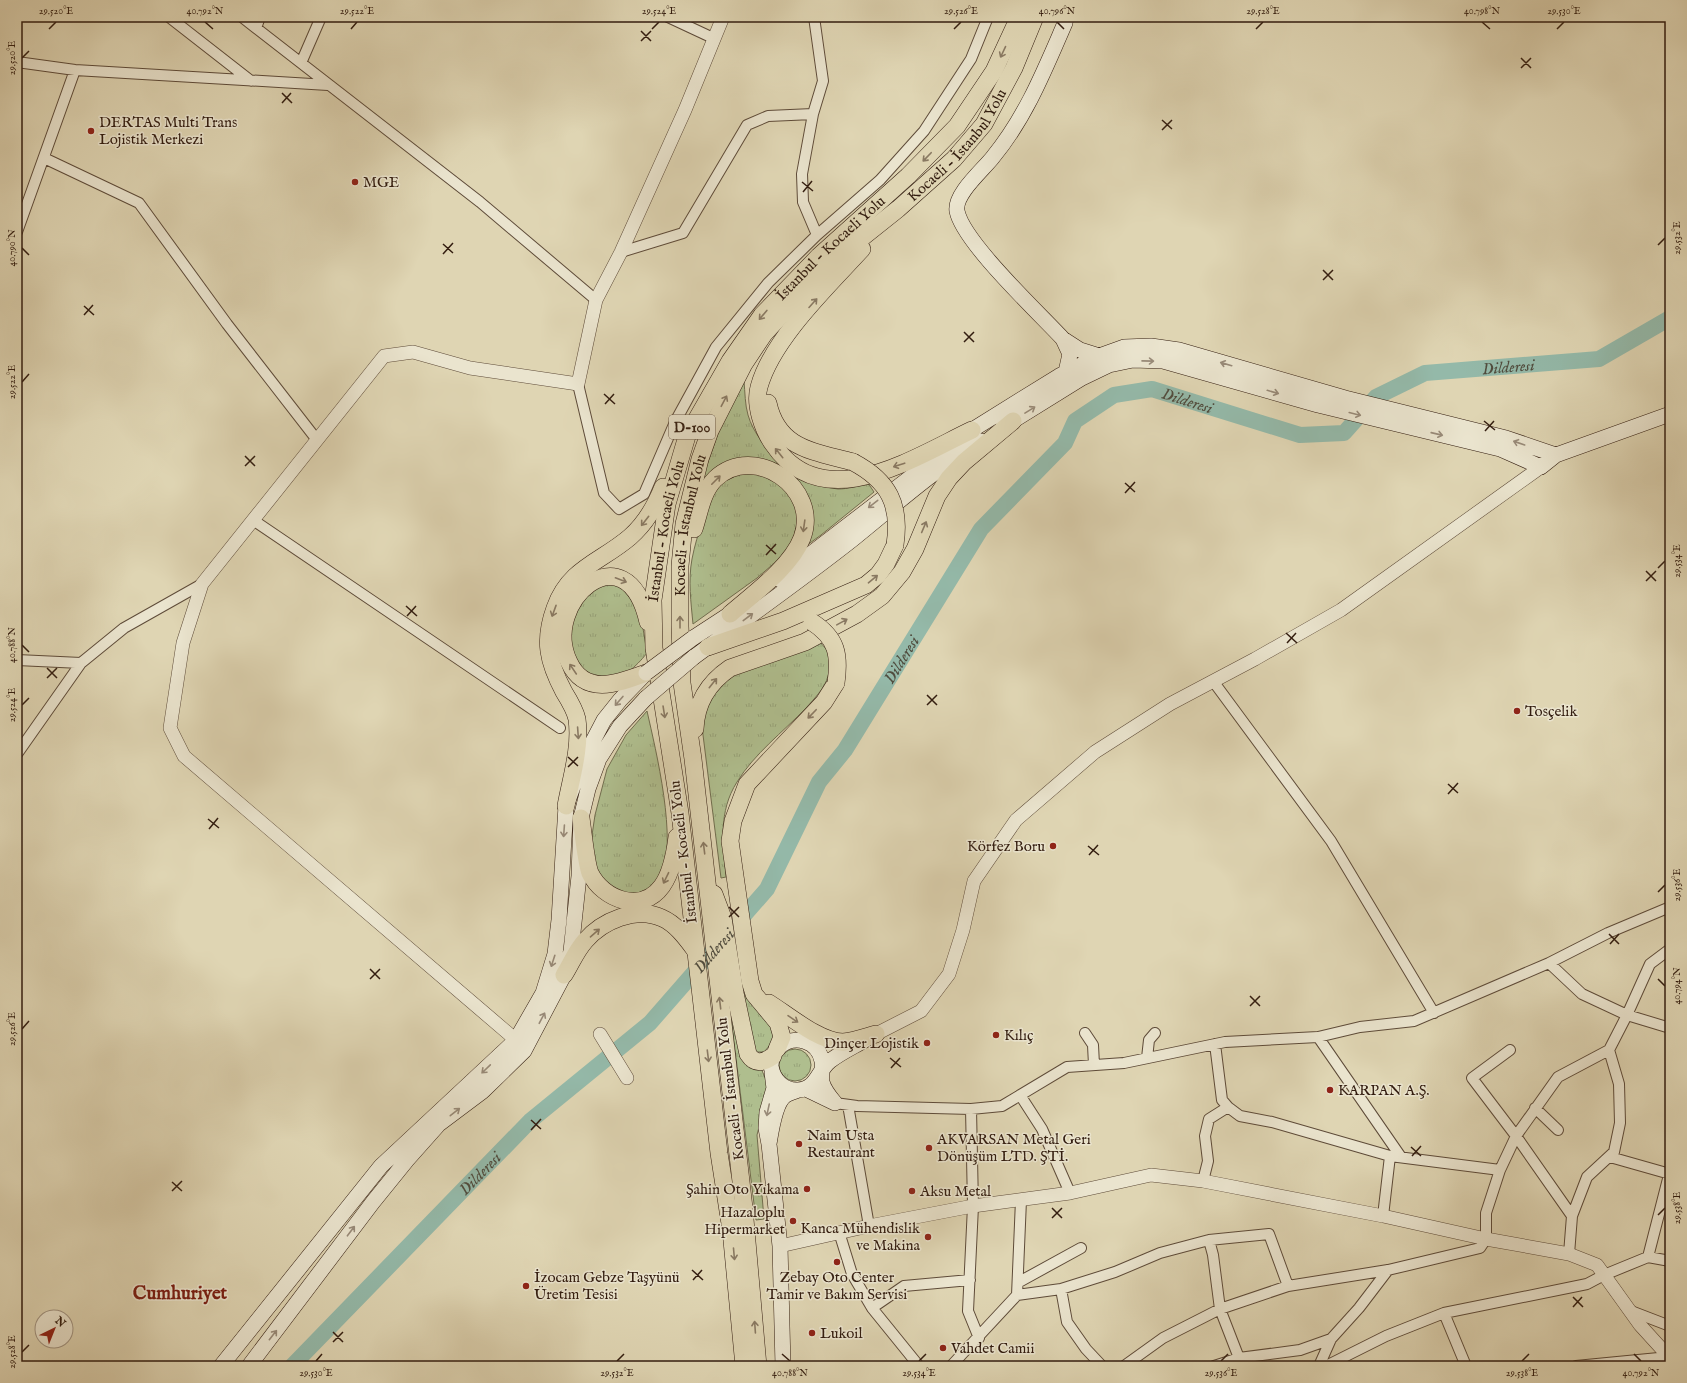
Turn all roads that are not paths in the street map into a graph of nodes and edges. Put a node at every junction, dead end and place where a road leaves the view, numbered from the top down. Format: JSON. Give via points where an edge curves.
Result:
{"nodes":[{"id":1,"x":170,"y":17,"type":"edge"},
{"id":2,"x":242,"y":17,"type":"edge"},
{"id":3,"x":260,"y":17,"type":"edge"},
{"id":4,"x":321,"y":17,"type":"edge"},
{"id":5,"x":668,"y":17,"type":"edge"},
{"id":6,"x":723,"y":17,"type":"edge"},
{"id":7,"x":814,"y":17,"type":"edge"},
{"id":8,"x":988,"y":17,"type":"edge"},
{"id":9,"x":1019,"y":17,"type":"edge"},
{"id":10,"x":1035,"y":17,"type":"edge"},
{"id":11,"x":1066,"y":17,"type":"edge"},
{"id":12,"x":256,"y":28,"type":"junction"},
{"id":13,"x":713,"y":38,"type":"junction"},
{"id":14,"x":17,"y":62,"type":"edge"},
{"id":15,"x":300,"y":63,"type":"junction"},
{"id":16,"x":75,"y":70,"type":"junction"},
{"id":17,"x":251,"y":80,"type":"junction"},
{"id":18,"x":328,"y":85,"type":"junction"},
{"id":19,"x":813,"y":114,"type":"junction"},
{"id":20,"x":44,"y":158,"type":"junction"},
{"id":21,"x":898,"y":208,"type":"junction"},
{"id":22,"x":17,"y":232,"type":"edge"},
{"id":23,"x":818,"y":235,"type":"junction"},
{"id":24,"x":621,"y":252,"type":"junction"},
{"id":25,"x":596,"y":300,"type":"junction"},
{"id":26,"x":790,"y":331,"type":"junction"},
{"id":27,"x":1063,"y":339,"type":"junction"},
{"id":28,"x":1099,"y":356,"type":"junction"},
{"id":29,"x":1066,"y":372,"type":"junction"},
{"id":30,"x":578,"y":384,"type":"junction"},
{"id":31,"x":1670,"y":414,"type":"edge"},
{"id":32,"x":1013,"y":421,"type":"junction"},
{"id":33,"x":972,"y":430,"type":"junction"},
{"id":34,"x":687,"y":436,"type":"junction"},
{"id":35,"x":317,"y":440,"type":"junction"},
{"id":36,"x":1556,"y":455,"type":"junction"},
{"id":37,"x":1541,"y":467,"type":"junction"},
{"id":38,"x":253,"y":520,"type":"junction"},
{"id":39,"x":680,"y":566,"type":"junction"},
{"id":40,"x":202,"y":584,"type":"junction"},
{"id":41,"x":730,"y":614,"type":"junction"},
{"id":42,"x":784,"y":621,"type":"junction"},
{"id":43,"x":654,"y":648,"type":"junction"},
{"id":44,"x":701,"y":652,"type":"junction"},
{"id":45,"x":17,"y":660,"type":"edge"},
{"id":46,"x":82,"y":663,"type":"junction"},
{"id":47,"x":646,"y":673,"type":"junction"},
{"id":48,"x":1213,"y":681,"type":"junction"},
{"id":49,"x":560,"y":728,"type":"dead end"},
{"id":50,"x":17,"y":754,"type":"edge"},
{"id":51,"x":693,"y":759,"type":"junction"},
{"id":52,"x":566,"y":806,"type":"junction"},
{"id":53,"x":680,"y":813,"type":"junction"},
{"id":54,"x":581,"y":818,"type":"junction"},
{"id":55,"x":1670,"y":907,"type":"edge"},
{"id":56,"x":1670,"y":949,"type":"edge"},
{"id":57,"x":695,"y":950,"type":"junction"},
{"id":58,"x":747,"y":957,"type":"junction"},
{"id":59,"x":1549,"y":963,"type":"junction"},
{"id":60,"x":564,"y":976,"type":"junction"},
{"id":61,"x":724,"y":976,"type":"junction"},
{"id":62,"x":1434,"y":1013,"type":"junction"},
{"id":63,"x":1627,"y":1016,"type":"junction"},
{"id":64,"x":1670,"y":1028,"type":"edge"},
{"id":65,"x":1085,"y":1033,"type":"dead end"},
{"id":66,"x":1155,"y":1033,"type":"dead end"},
{"id":67,"x":600,"y":1034,"type":"dead end"},
{"id":68,"x":876,"y":1034,"type":"junction"},
{"id":69,"x":1318,"y":1037,"type":"junction"},
{"id":70,"x":1215,"y":1044,"type":"junction"},
{"id":71,"x":520,"y":1046,"type":"junction"},
{"id":72,"x":1510,"y":1050,"type":"dead end"},
{"id":73,"x":1609,"y":1050,"type":"junction"},
{"id":74,"x":1147,"y":1058,"type":"junction"},
{"id":75,"x":774,"y":1059,"type":"junction"},
{"id":76,"x":1094,"y":1065,"type":"junction"},
{"id":77,"x":822,"y":1070,"type":"junction"},
{"id":78,"x":627,"y":1078,"type":"dead end"},
{"id":79,"x":802,"y":1089,"type":"junction"},
{"id":80,"x":1020,"y":1095,"type":"junction"},
{"id":81,"x":841,"y":1104,"type":"junction"},
{"id":82,"x":1228,"y":1108,"type":"junction"},
{"id":83,"x":1535,"y":1108,"type":"junction"},
{"id":84,"x":971,"y":1109,"type":"junction"},
{"id":85,"x":1558,"y":1130,"type":"dead end"},
{"id":86,"x":1516,"y":1136,"type":"junction"},
{"id":87,"x":769,"y":1144,"type":"junction"},
{"id":88,"x":1390,"y":1156,"type":"junction"},
{"id":89,"x":1401,"y":1157,"type":"junction"},
{"id":90,"x":1610,"y":1157,"type":"junction"},
{"id":91,"x":1500,"y":1170,"type":"junction"},
{"id":92,"x":1670,"y":1173,"type":"edge"},
{"id":93,"x":1203,"y":1181,"type":"junction"},
{"id":94,"x":1070,"y":1193,"type":"junction"},
{"id":95,"x":1021,"y":1200,"type":"junction"},
{"id":96,"x":974,"y":1206,"type":"junction"},
{"id":97,"x":1383,"y":1216,"type":"junction"},
{"id":98,"x":1572,"y":1216,"type":"junction"},
{"id":99,"x":869,"y":1226,"type":"junction"},
{"id":100,"x":839,"y":1232,"type":"junction"},
{"id":101,"x":1486,"y":1239,"type":"junction"},
{"id":102,"x":1209,"y":1240,"type":"junction"},
{"id":103,"x":780,"y":1246,"type":"junction"},
{"id":104,"x":1081,"y":1248,"type":"dead end"},
{"id":105,"x":1569,"y":1254,"type":"junction"},
{"id":106,"x":1648,"y":1257,"type":"junction"},
{"id":107,"x":1670,"y":1261,"type":"edge"},
{"id":108,"x":1388,"y":1270,"type":"junction"},
{"id":109,"x":1604,"y":1275,"type":"junction"},
{"id":110,"x":970,"y":1280,"type":"junction"},
{"id":111,"x":1019,"y":1282,"type":"junction"},
{"id":112,"x":1288,"y":1286,"type":"junction"},
{"id":113,"x":1061,"y":1289,"type":"junction"},
{"id":114,"x":1017,"y":1295,"type":"junction"},
{"id":115,"x":872,"y":1308,"type":"junction"},
{"id":116,"x":1220,"y":1309,"type":"junction"},
{"id":117,"x":1630,"y":1311,"type":"junction"},
{"id":118,"x":1444,"y":1313,"type":"junction"},
{"id":119,"x":1670,"y":1326,"type":"edge"},
{"id":120,"x":979,"y":1338,"type":"junction"},
{"id":121,"x":1331,"y":1339,"type":"junction"},
{"id":122,"x":1670,"y":1357,"type":"edge"},
{"id":123,"x":1239,"y":1358,"type":"junction"},
{"id":124,"x":784,"y":1364,"type":"edge"},
{"id":125,"x":221,"y":1366,"type":"edge"},
{"id":126,"x":249,"y":1366,"type":"edge"},
{"id":127,"x":744,"y":1366,"type":"edge"},
{"id":128,"x":758,"y":1366,"type":"edge"},
{"id":129,"x":919,"y":1366,"type":"edge"},
{"id":130,"x":951,"y":1366,"type":"edge"},
{"id":131,"x":1102,"y":1366,"type":"edge"},
{"id":132,"x":1124,"y":1366,"type":"edge"},
{"id":133,"x":1214,"y":1366,"type":"edge"},
{"id":134,"x":1319,"y":1366,"type":"edge"},
{"id":135,"x":1326,"y":1366,"type":"edge"},
{"id":136,"x":1466,"y":1366,"type":"edge"},
{"id":137,"x":1576,"y":1366,"type":"edge"}],
"edges":[{"from":1,"to":17,"type":"street"},
{"from":2,"to":12,"type":"street"},
{"from":3,"to":12,"type":"street"},
{"from":4,"to":15,"type":"street"},
{"from":5,"to":13,"type":"street"},
{"from":6,"to":13,"type":"street"},
{"from":7,"to":19,"type":"street","via":[[823,81]]},
{"from":8,"to":23,"type":"street","via":[[971,59],[924,131],[880,180]]},
{"from":9,"to":34,"type":"highway","name":"İstanbul - Kocaeli Yolu","number":"D-100","one_way":true,"via":[[994,70],[957,126],[908,176],[819,256],[762,315],[730,361]]},
{"from":10,"to":21,"type":"highway","name":"Kocaeli - İstanbul Yolu","via":[[1014,68],[984,124],[954,159]]},
{"from":11,"to":27,"type":"main road","via":[[1037,87],[1013,131],[964,190],[957,210],[970,237]]},
{"from":12,"to":15,"type":"street"},
{"from":13,"to":24,"type":"street","via":[[685,110]]},
{"from":14,"to":16,"type":"street"},
{"from":15,"to":18,"type":"street"},
{"from":16,"to":17,"type":"street"},
{"from":16,"to":20,"type":"street"},
{"from":17,"to":18,"type":"street"},
{"from":18,"to":25,"type":"street","via":[[480,202]]},
{"from":19,"to":23,"type":"street","via":[[802,174],[803,202]]},
{"from":19,"to":24,"type":"street","via":[[768,116],[747,125],[683,232]]},
{"from":20,"to":22,"type":"street"},
{"from":20,"to":35,"type":"street","via":[[139,203],[227,324]]},
{"from":26,"to":21,"type":"highway","one_way":true},
{"from":39,"to":21,"type":"highway","name":"Kocaeli - İstanbul Yolu","one_way":true,"via":[[684,524],[700,458],[720,408],[744,364],[764,334],[824,268]]},
{"from":23,"to":30,"type":"street","via":[[768,283],[716,347],[675,422],[644,494],[618,509],[604,493]]},
{"from":24,"to":25,"type":"street"},
{"from":25,"to":30,"type":"street"},
{"from":33,"to":26,"type":"highway","one_way":true,"via":[[909,462],[858,479],[837,481],[808,474],[781,456],[764,432],[758,402],[758,388],[764,373]]},
{"from":42,"to":26,"type":"highway","one_way":true,"bridge":true,"via":[[866,585],[886,564],[894,545],[897,527],[892,497],[865,469],[853,462],[795,445],[777,428],[771,418],[766,397],[769,382]]},
{"from":27,"to":28,"type":"main road","via":[[1080,350]]},
{"from":27,"to":29,"type":"main road","via":[[1070,354]]},
{"from":28,"to":29,"type":"main road"},
{"from":36,"to":28,"type":"main road","one_way":true,"via":[[1506,438],[1345,398],[1179,350],[1152,346],[1124,347]]},
{"from":29,"to":33,"type":"main road"},
{"from":30,"to":35,"type":"street","via":[[470,368],[413,352],[384,356]]},
{"from":31,"to":36,"type":"main road"},
{"from":32,"to":37,"type":"main road","one_way":true,"via":[[1109,365],[1133,360],[1163,361],[1318,405],[1500,449]]},
{"from":44,"to":32,"type":"main road","one_way":true,"via":[[825,560],[962,452]]},
{"from":51,"to":32,"type":"highway","one_way":true,"via":[[698,705],[721,674],[730,668],[805,642],[857,614],[882,596],[902,572],[915,549],[937,496],[949,478]]},
{"from":33,"to":41,"type":"main road","one_way":true},
{"from":34,"to":43,"type":"highway","name":"İstanbul - Kocaeli Yolu","number":"D-100","via":[[667,504],[653,600]]},
{"from":34,"to":52,"type":"highway","one_way":true,"via":[[670,468],[654,508],[643,524],[629,538],[578,572],[555,607],[547,646],[557,679],[577,718],[578,740]]},
{"from":35,"to":38,"type":"street"},
{"from":36,"to":37,"type":"main road"},
{"from":37,"to":48,"type":"street","via":[[1341,610]]},
{"from":38,"to":40,"type":"street"},
{"from":38,"to":49,"type":"street"},
{"from":39,"to":41,"type":"highway","one_way":true,"via":[[703,496],[715,479],[730,468],[748,464],[768,469],[793,486],[801,500],[805,518],[802,537],[792,556]]},
{"from":51,"to":39,"type":"highway","name":"Kocaeli - İstanbul Yolu","one_way":true,"via":[[682,683]]},
{"from":40,"to":46,"type":"street","via":[[124,628]]},
{"from":40,"to":71,"type":"street","via":[[183,643],[170,728],[184,756]]},
{"from":41,"to":47,"type":"main road","bridge":true},
{"from":42,"to":44,"type":"highway"},
{"from":42,"to":58,"type":"highway","one_way":true,"bridge":true,"via":[[812,622],[821,628],[838,656],[836,683],[824,702],[747,784],[733,821],[730,841]]},
{"from":47,"to":43,"type":"highway","one_way":true,"via":[[602,686],[582,680],[573,671],[564,648],[563,636],[572,602],[583,588],[595,580],[606,577],[624,580],[633,586],[645,605]]},
{"from":43,"to":53,"type":"highway","name":"İstanbul - Kocaeli Yolu","number":"D-100","one_way":true},
{"from":44,"to":54,"type":"main road","bridge":true,"via":[[646,698],[620,726],[599,759]]},
{"from":45,"to":46,"type":"street"},
{"from":46,"to":50,"type":"street"},
{"from":47,"to":52,"type":"main road","one_way":true,"via":[[604,720],[582,762]]},
{"from":48,"to":62,"type":"street","via":[[1331,841]]},
{"from":48,"to":68,"type":"street","via":[[1170,704],[1095,752],[1016,820],[974,880],[963,930],[949,974],[921,1011]]},
{"from":61,"to":51,"type":"highway","name":"Kocaeli - İstanbul Yolu","one_way":true,"via":[[716,917],[706,872]]},
{"from":52,"to":71,"type":"main road","one_way":true,"via":[[555,954]]},
{"from":53,"to":54,"type":"highway","one_way":true,"via":[[675,852],[669,874],[654,895],[633,902],[610,896],[590,872]]},
{"from":53,"to":57,"type":"highway","name":"İstanbul - Kocaeli Yolu","number":"D-100"},
{"from":54,"to":60,"type":"main road","via":[[579,876],[573,933]]},
{"from":55,"to":59,"type":"street","via":[[1608,933]]},
{"from":56,"to":63,"type":"street","via":[[1650,964]]},
{"from":60,"to":57,"type":"highway","one_way":true,"via":[[585,941],[603,925],[619,918],[649,914],[663,918],[685,937]]},
{"from":57,"to":127,"type":"highway","name":"İstanbul - Kocaeli Yolu","one_way":true,"via":[[731,1230]]},
{"from":58,"to":68,"type":"highway","one_way":true,"via":[[758,991],[766,1001],[805,1027],[829,1040],[841,1042]]},
{"from":58,"to":75,"type":"highway","via":[[754,994],[774,1016],[781,1030],[782,1037]]},
{"from":59,"to":62,"type":"street"},
{"from":59,"to":63,"type":"street","via":[[1582,994]]},
{"from":71,"to":60,"type":"main road","one_way":true},
{"from":61,"to":75,"type":"highway","via":[[748,1054],[752,1060],[759,1062]]},
{"from":128,"to":61,"type":"highway","name":"Kocaeli - İstanbul Yolu","one_way":true},
{"from":62,"to":69,"type":"street","via":[[1414,1021],[1360,1027]]},
{"from":63,"to":64,"type":"street"},
{"from":63,"to":73,"type":"street"},
{"from":65,"to":76,"type":"street","via":[[1093,1045]]},
{"from":66,"to":74,"type":"street","via":[[1149,1040]]},
{"from":67,"to":78,"type":"street"},
{"from":68,"to":77,"type":"main road","via":[[830,1061]]},
{"from":69,"to":70,"type":"street"},
{"from":69,"to":89,"type":"street"},
{"from":70,"to":74,"type":"street"},
{"from":70,"to":82,"type":"street","via":[[1222,1100]]},
{"from":71,"to":125,"type":"main road","one_way":true,"via":[[381,1166]]},
{"from":126,"to":71,"type":"main road","one_way":true,"via":[[407,1160],[439,1124],[483,1091]]},
{"from":72,"to":86,"type":"street","via":[[1472,1078]]},
{"from":73,"to":83,"type":"street","via":[[1558,1078]]},
{"from":73,"to":90,"type":"street","via":[[1619,1084],[1620,1123],[1614,1152]]},
{"from":74,"to":76,"type":"street"},
{"from":75,"to":77,"type":"main road","via":[[791,1040],[807,1042],[819,1053]]},
{"from":75,"to":79,"type":"main road","via":[[782,1086]]},
{"from":75,"to":87,"type":"main road","one_way":true,"via":[[774,1088],[767,1112],[766,1128]]},
{"from":76,"to":80,"type":"street","via":[[1067,1067]]},
{"from":77,"to":79,"type":"main road","via":[[813,1084]]},
{"from":77,"to":81,"type":"main road","via":[[822,1083]]},
{"from":79,"to":81,"type":"main road"},
{"from":79,"to":87,"type":"main road","via":[[785,1095],[782,1099],[776,1112]]},
{"from":80,"to":84,"type":"street","via":[[1002,1106]]},
{"from":80,"to":94,"type":"street","via":[[1042,1129]]},
{"from":81,"to":84,"type":"street"},
{"from":81,"to":99,"type":"street"},
{"from":82,"to":88,"type":"street","via":[[1240,1116],[1272,1122]]},
{"from":82,"to":93,"type":"street","via":[[1209,1119],[1205,1136],[1208,1161]]},
{"from":83,"to":85,"type":"street"},
{"from":83,"to":86,"type":"street"},
{"from":84,"to":96,"type":"street"},
{"from":86,"to":91,"type":"street"},
{"from":86,"to":98,"type":"street"},
{"from":87,"to":103,"type":"main road"},
{"from":88,"to":89,"type":"street"},
{"from":88,"to":97,"type":"street"},
{"from":89,"to":91,"type":"street"},
{"from":90,"to":92,"type":"street"},
{"from":90,"to":98,"type":"street","via":[[1587,1177]]},
{"from":91,"to":101,"type":"street","via":[[1486,1213]]},
{"from":92,"to":106,"type":"street"},
{"from":93,"to":94,"type":"street","via":[[1151,1176]]},
{"from":93,"to":97,"type":"street"},
{"from":94,"to":95,"type":"street"},
{"from":95,"to":96,"type":"street"},
{"from":95,"to":111,"type":"street"},
{"from":96,"to":99,"type":"street"},
{"from":96,"to":110,"type":"street"},
{"from":97,"to":101,"type":"street"},
{"from":98,"to":105,"type":"street"},
{"from":99,"to":100,"type":"street"},
{"from":100,"to":103,"type":"street"},
{"from":100,"to":115,"type":"street","via":[[852,1274]]},
{"from":101,"to":105,"type":"street"},
{"from":101,"to":108,"type":"street","via":[[1480,1248]]},
{"from":102,"to":112,"type":"street","via":[[1269,1234]]},
{"from":102,"to":113,"type":"street","via":[[1160,1253],[1115,1272]]},
{"from":102,"to":116,"type":"street"},
{"from":103,"to":124,"type":"main road"},
{"from":104,"to":111,"type":"street"},
{"from":105,"to":109,"type":"street","via":[[1597,1265]]},
{"from":106,"to":107,"type":"street"},
{"from":106,"to":109,"type":"street"},
{"from":108,"to":112,"type":"street"},
{"from":108,"to":121,"type":"street"},
{"from":109,"to":117,"type":"street"},
{"from":109,"to":118,"type":"street","via":[[1587,1284]]},
{"from":110,"to":115,"type":"street","via":[[904,1286]]},
{"from":110,"to":120,"type":"street","via":[[968,1311]]},
{"from":111,"to":114,"type":"street"},
{"from":112,"to":116,"type":"street"},
{"from":113,"to":114,"type":"street"},
{"from":113,"to":131,"type":"street","via":[[1067,1322]]},
{"from":114,"to":120,"type":"street"},
{"from":115,"to":129,"type":"street"},
{"from":116,"to":123,"type":"street"},
{"from":116,"to":132,"type":"street","via":[[1163,1338]]},
{"from":117,"to":119,"type":"street"},
{"from":117,"to":122,"type":"street"},
{"from":118,"to":135,"type":"street","via":[[1386,1336]]},
{"from":118,"to":136,"type":"street"},
{"from":120,"to":130,"type":"street"},
{"from":121,"to":123,"type":"street","via":[[1300,1350]]},
{"from":121,"to":134,"type":"street"},
{"from":122,"to":137,"type":"street"},
{"from":123,"to":133,"type":"street"}]}
